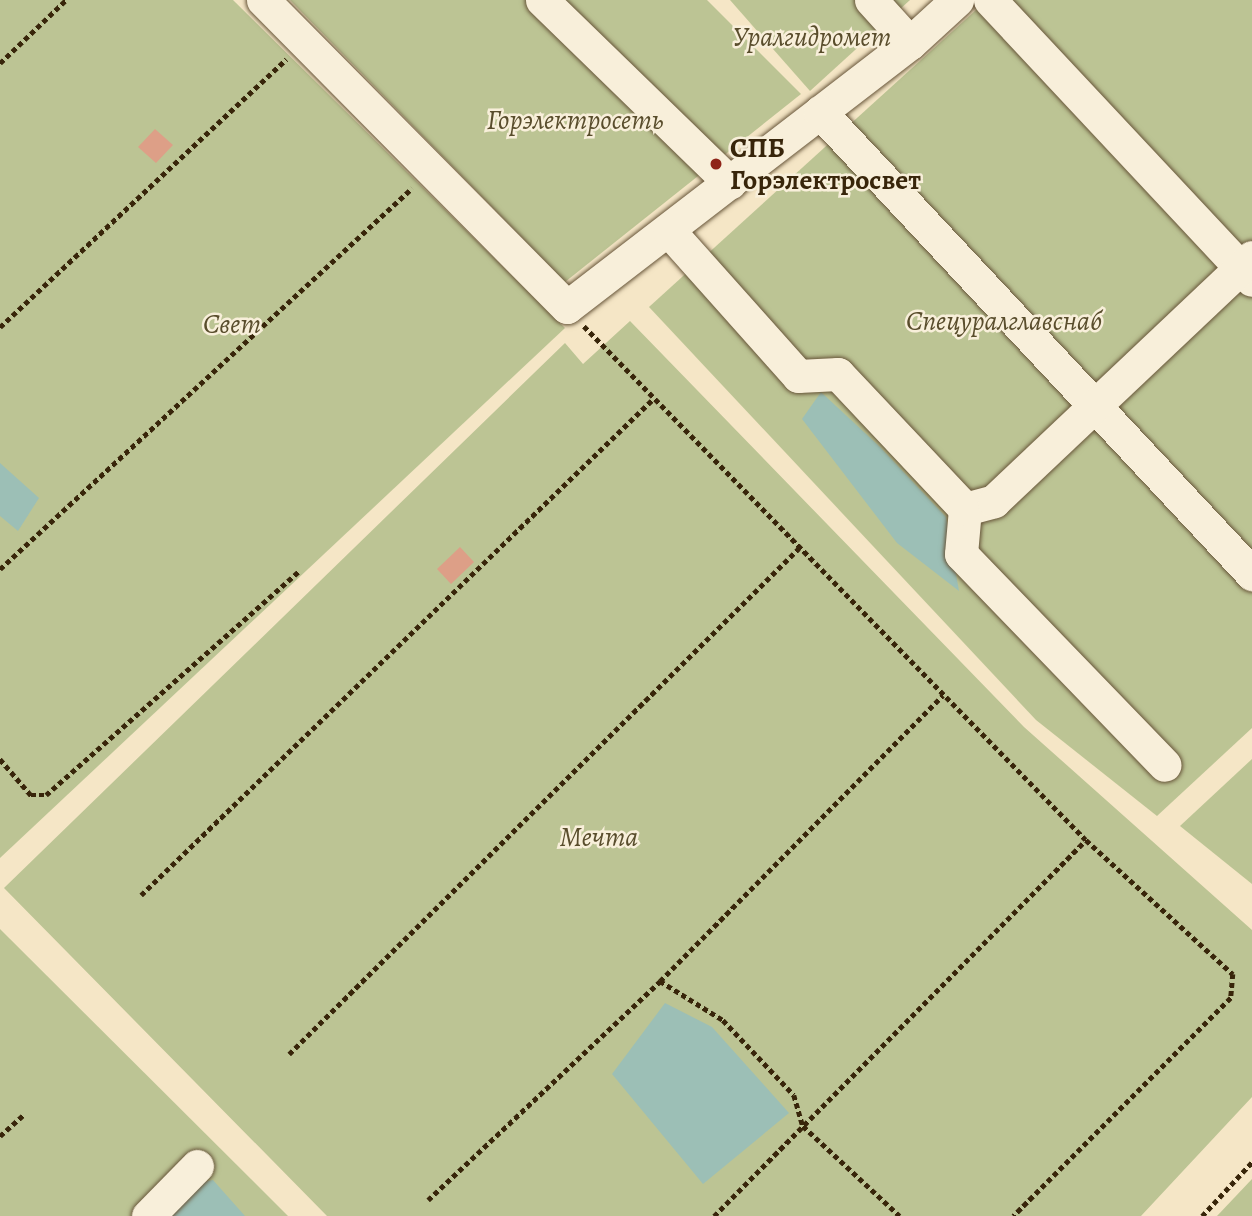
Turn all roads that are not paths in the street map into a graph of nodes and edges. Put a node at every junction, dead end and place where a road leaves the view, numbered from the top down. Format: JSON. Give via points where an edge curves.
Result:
{"nodes":[{"id":1,"x":263,"y":0,"type":"edge"},
{"id":2,"x":542,"y":0,"type":"edge"},
{"id":3,"x":871,"y":0,"type":"edge"},
{"id":4,"x":957,"y":0,"type":"edge"},
{"id":5,"x":990,"y":0,"type":"edge"},
{"id":6,"x":910,"y":43,"type":"junction"},
{"id":7,"x":820,"y":112,"type":"junction"},
{"id":8,"x":730,"y":183,"type":"junction"},
{"id":9,"x":669,"y":231,"type":"junction"},
{"id":10,"x":1248,"y":268,"type":"edge"},
{"id":11,"x":1095,"y":406,"type":"junction"},
{"id":12,"x":965,"y":509,"type":"junction"},
{"id":13,"x":1252,"y":574,"type":"edge"},
{"id":14,"x":1165,"y":765,"type":"dead end"},
{"id":15,"x":197,"y":1166,"type":"dead end"},
{"id":16,"x":148,"y":1216,"type":"edge"}],
"edges":[{"from":1,"to":9,"type":"street","via":[[567,307]]},
{"from":2,"to":8,"type":"street"},
{"from":3,"to":6,"type":"street"},
{"from":4,"to":6,"type":"street"},
{"from":5,"to":10,"type":"street"},
{"from":6,"to":7,"type":"street"},
{"from":7,"to":8,"type":"street"},
{"from":7,"to":11,"type":"street"},
{"from":8,"to":9,"type":"street"},
{"from":9,"to":12,"type":"street","via":[[798,376],[838,374]]},
{"from":10,"to":11,"type":"street"},
{"from":11,"to":12,"type":"street","via":[[994,501]]},
{"from":11,"to":13,"type":"street"},
{"from":12,"to":14,"type":"street","via":[[961,554]]},
{"from":15,"to":16,"type":"street"}]}
